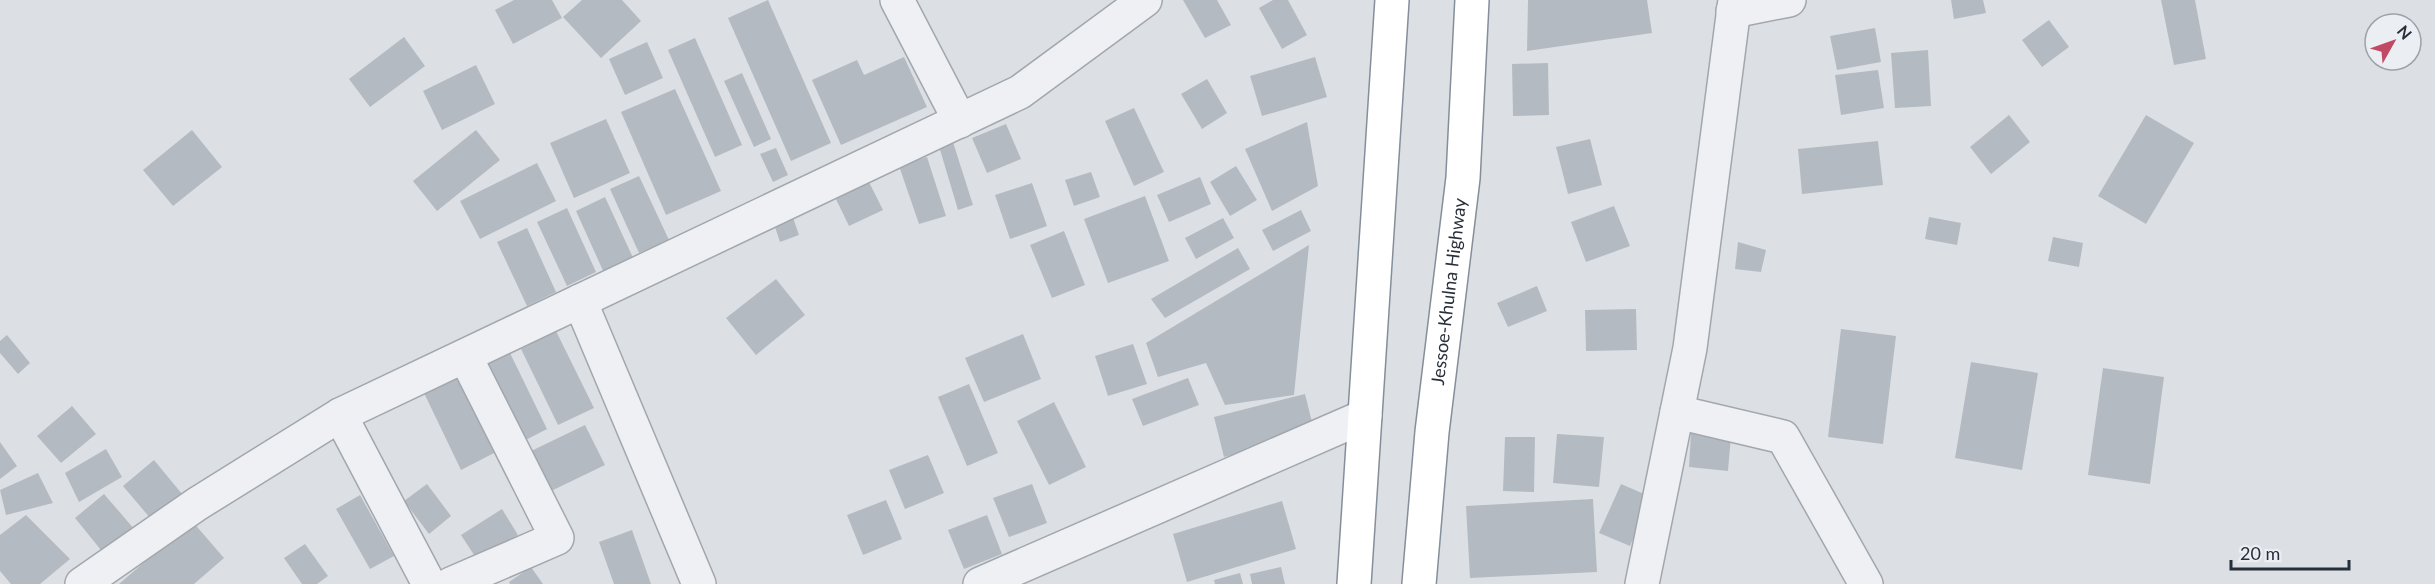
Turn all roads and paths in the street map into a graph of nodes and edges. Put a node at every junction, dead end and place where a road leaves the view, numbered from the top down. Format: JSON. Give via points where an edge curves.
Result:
{"nodes":[{"id":1,"x":897,"y":0,"type":"edge"},
{"id":2,"x":1145,"y":0,"type":"edge"},
{"id":3,"x":1392,"y":0,"type":"edge"},
{"id":4,"x":1472,"y":0,"type":"edge"},
{"id":5,"x":1789,"y":0,"type":"edge"},
{"id":6,"x":1734,"y":5,"type":"edge"},
{"id":7,"x":960,"y":121,"type":"junction"},
{"id":8,"x":580,"y":301,"type":"junction"},
{"id":9,"x":465,"y":356,"type":"junction"},
{"id":10,"x":1677,"y":412,"type":"junction"},
{"id":11,"x":340,"y":415,"type":"junction"},
{"id":12,"x":1365,"y":416,"type":"junction"},
{"id":13,"x":82,"y":584,"type":"edge"},
{"id":14,"x":429,"y":584,"type":"edge"},
{"id":15,"x":451,"y":584,"type":"edge"},
{"id":16,"x":699,"y":584,"type":"edge"},
{"id":17,"x":980,"y":584,"type":"edge"},
{"id":18,"x":1354,"y":584,"type":"edge"},
{"id":19,"x":1419,"y":584,"type":"edge"},
{"id":20,"x":1642,"y":584,"type":"edge"},
{"id":21,"x":1866,"y":584,"type":"edge"}],
"edges":[{"from":1,"to":7,"type":"street"},
{"from":2,"to":7,"type":"street","via":[[1020,92]]},
{"from":3,"to":12,"type":"highway"},
{"from":4,"to":19,"type":"highway","name":"Jessoe-Khulna Highway","via":[[1463,178],[1432,432]]},
{"from":5,"to":6,"type":"street"},
{"from":6,"to":10,"type":"street","via":[[1690,348]]},
{"from":7,"to":8,"type":"street"},
{"from":8,"to":9,"type":"street"},
{"from":8,"to":16,"type":"street"},
{"from":9,"to":11,"type":"street"},
{"from":9,"to":15,"type":"street","via":[[557,537]]},
{"from":10,"to":20,"type":"street"},
{"from":10,"to":21,"type":"street","via":[[1783,436]]},
{"from":11,"to":13,"type":"street","via":[[197,504]]},
{"from":11,"to":14,"type":"street"},
{"from":12,"to":17,"type":"street"},
{"from":12,"to":18,"type":"highway"}]}
